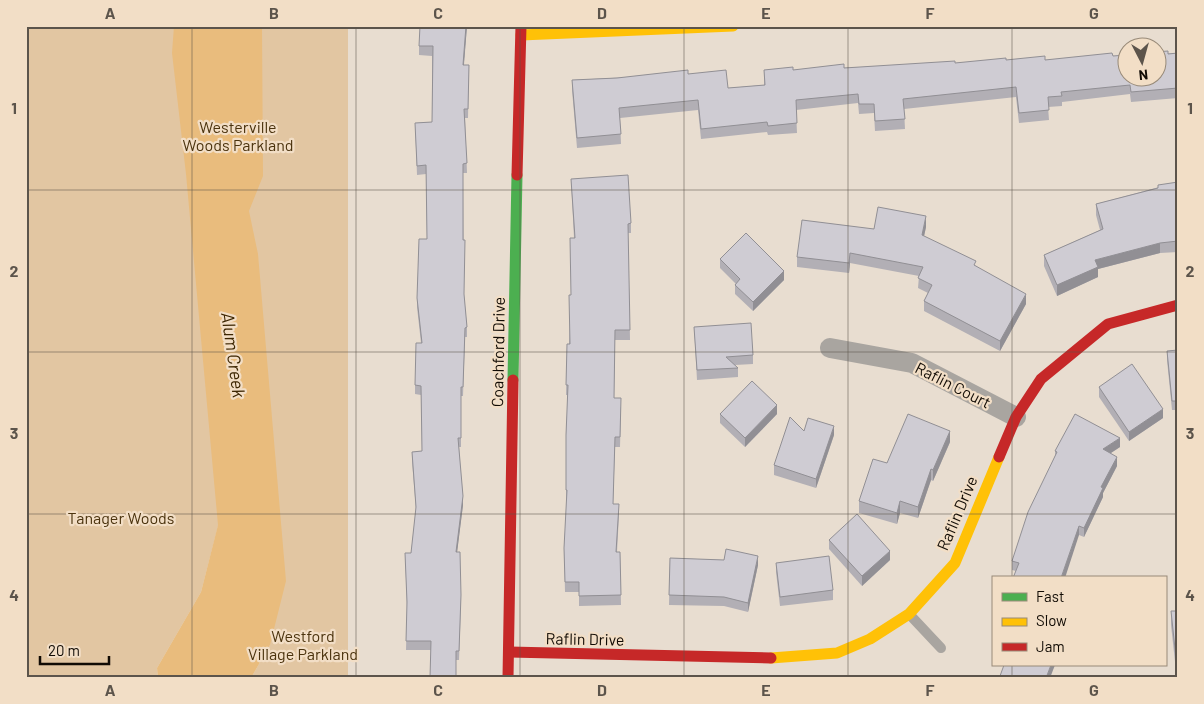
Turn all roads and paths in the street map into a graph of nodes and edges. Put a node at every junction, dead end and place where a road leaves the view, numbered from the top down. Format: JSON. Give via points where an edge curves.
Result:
{"nodes":[{"id":1,"x":733,"y":26,"type":"edge"},
{"id":2,"x":521,"y":31,"type":"edge"},
{"id":3,"x":1178,"y":305,"type":"edge"},
{"id":4,"x":830,"y":348,"type":"dead end"},
{"id":5,"x":1016,"y":417,"type":"junction"},
{"id":6,"x":909,"y":614,"type":"junction"},
{"id":7,"x":941,"y":648,"type":"dead end"},
{"id":8,"x":509,"y":652,"type":"junction"},
{"id":9,"x":508,"y":678,"type":"edge"}],
"edges":[{"from":1,"to":2,"type":"street"},
{"from":2,"to":8,"type":"street","name":"Coachford Drive"},
{"from":3,"to":5,"type":"street","name":"Raflin Drive","via":[[1108,324],[1041,380]]},
{"from":4,"to":5,"type":"street","name":"Raflin Court","via":[[912,363]]},
{"from":5,"to":6,"type":"street","name":"Raflin Drive","via":[[954,563]]},
{"from":6,"to":7,"type":"lane"},
{"from":6,"to":8,"type":"street","name":"Raflin Drive","via":[[870,639],[837,653],[759,659]]},
{"from":8,"to":9,"type":"street","name":"Coachford Drive"}]}
